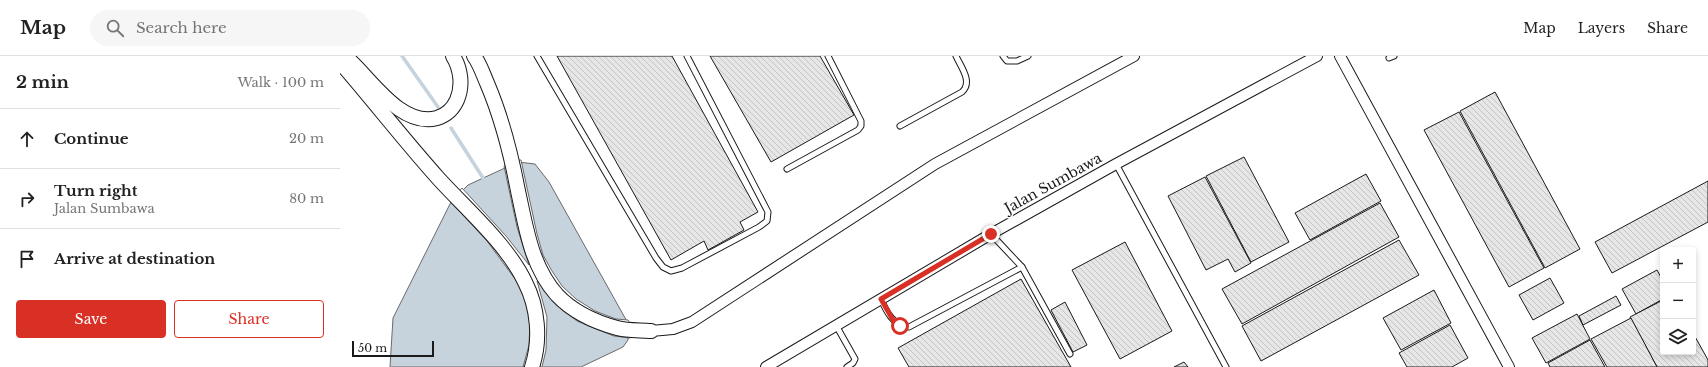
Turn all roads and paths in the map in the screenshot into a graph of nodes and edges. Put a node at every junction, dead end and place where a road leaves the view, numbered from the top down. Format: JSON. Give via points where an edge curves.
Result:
{"nodes":[{"id":1,"x":345,"y":56,"type":"edge"},
{"id":2,"x":453,"y":56,"type":"edge"},
{"id":3,"x":474,"y":56,"type":"edge"},
{"id":4,"x":537,"y":56,"type":"edge"},
{"id":5,"x":688,"y":56,"type":"edge"},
{"id":6,"x":828,"y":56,"type":"edge"},
{"id":7,"x":956,"y":56,"type":"edge"},
{"id":8,"x":1003,"y":56,"type":"edge"},
{"id":9,"x":1028,"y":56,"type":"edge"},
{"id":10,"x":1134,"y":56,"type":"edge"},
{"id":11,"x":1317,"y":56,"type":"edge"},
{"id":12,"x":1340,"y":56,"type":"edge"},
{"id":13,"x":340,"y":62,"type":"edge"},
{"id":14,"x":900,"y":126,"type":"dead end"},
{"id":15,"x":1116,"y":164,"type":"junction"},
{"id":16,"x":787,"y":169,"type":"dead end"},
{"id":17,"x":991,"y":234,"type":"junction"},
{"id":18,"x":1022,"y":267,"type":"junction"},
{"id":19,"x":883,"y":303,"type":"junction"},
{"id":20,"x":839,"y":330,"type":"junction"},
{"id":21,"x":650,"y":331,"type":"joint"},
{"id":22,"x":1070,"y":354,"type":"dead end"},
{"id":23,"x":532,"y":367,"type":"edge"},
{"id":24,"x":766,"y":367,"type":"edge"},
{"id":25,"x":847,"y":367,"type":"edge"},
{"id":26,"x":1226,"y":367,"type":"edge"},
{"id":27,"x":1509,"y":367,"type":"edge"}],
"edges":[{"from":1,"to":2,"type":"main road","via":[[396,107],[413,117],[429,120],[445,115],[455,105],[461,90],[460,76]]},
{"from":3,"to":21,"type":"main road","via":[[493,96],[507,138],[526,231],[544,278],[557,295],[573,309],[593,320],[619,329]]},
{"from":4,"to":5,"type":"lane","via":[[656,258],[663,267],[671,271],[682,268],[759,227],[767,221],[768,212]]},
{"from":6,"to":16,"type":"lane","via":[[861,121],[861,126]]},
{"from":7,"to":14,"type":"lane","via":[[968,81],[967,88]]},
{"from":8,"to":9,"type":"lane","via":[[1006,61],[1012,62]]},
{"from":10,"to":21,"type":"street","via":[[935,164],[692,322],[673,330]]},
{"from":11,"to":15,"type":"street","name":"Jalan Sumbawa"},
{"from":12,"to":27,"type":"street"},
{"from":13,"to":23,"type":"main road","via":[[437,177],[510,256],[526,282],[535,307],[537,334]]},
{"from":15,"to":17,"type":"street","name":"Jalan Sumbawa"},
{"from":15,"to":26,"type":"lane"},
{"from":17,"to":18,"type":"lane"},
{"from":17,"to":19,"type":"street","name":"Jalan Sumbawa"},
{"from":18,"to":19,"type":"lane","via":[[909,327],[900,326],[893,320]]},
{"from":18,"to":22,"type":"lane"},
{"from":19,"to":20,"type":"street","name":"Jalan Sumbawa"},
{"from":20,"to":24,"type":"street","name":"Jalan Sumbawa"},
{"from":20,"to":25,"type":"lane","via":[[855,359]]}]}
